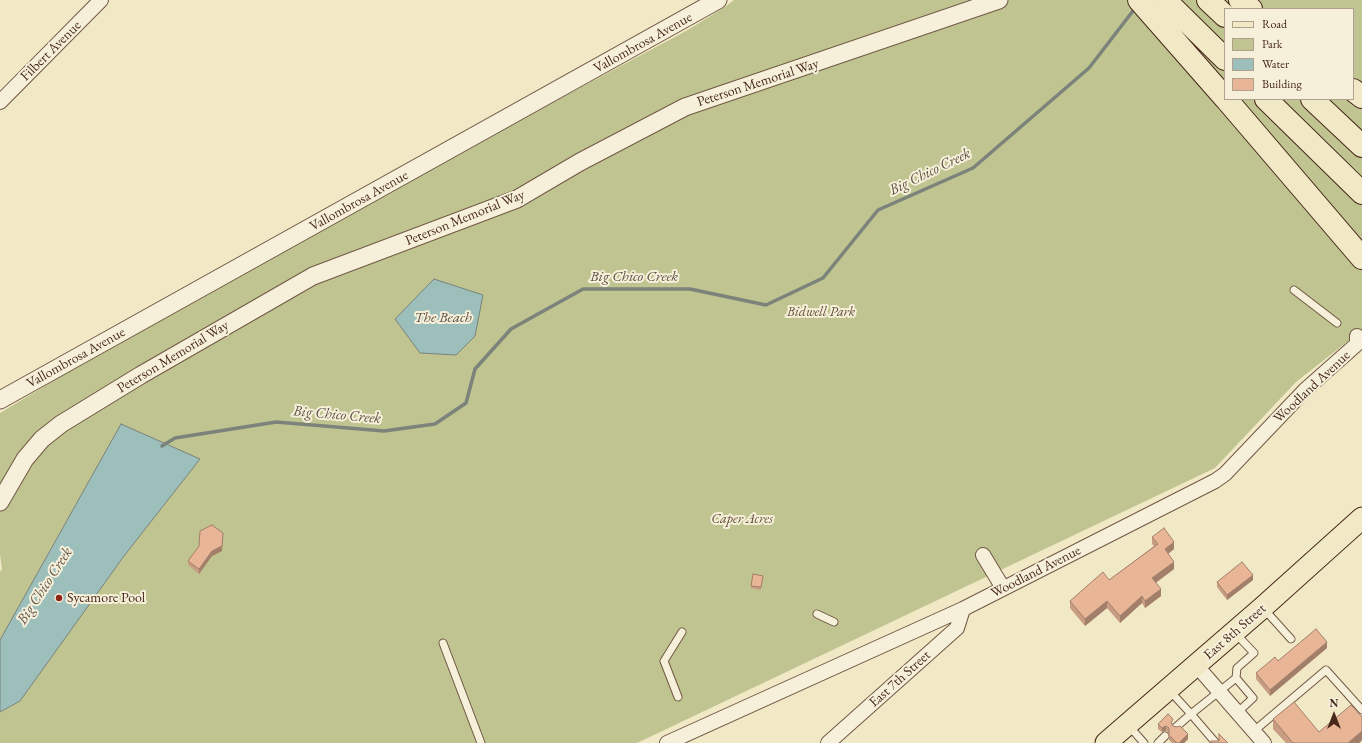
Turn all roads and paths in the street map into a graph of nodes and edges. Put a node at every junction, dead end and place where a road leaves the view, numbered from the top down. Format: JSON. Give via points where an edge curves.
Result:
{"nodes":[{"id":1,"x":101,"y":0,"type":"edge"},
{"id":2,"x":718,"y":0,"type":"edge"},
{"id":3,"x":999,"y":0,"type":"edge"},
{"id":4,"x":1138,"y":0,"type":"edge"},
{"id":5,"x":1165,"y":0,"type":"edge"},
{"id":6,"x":1208,"y":0,"type":"edge"},
{"id":7,"x":1240,"y":0,"type":"edge"},
{"id":8,"x":1250,"y":8,"type":"edge"},
{"id":9,"x":1224,"y":15,"type":"edge"},
{"id":10,"x":1224,"y":57,"type":"edge"},
{"id":11,"x":1354,"y":91,"type":"edge"},
{"id":12,"x":1362,"y":97,"type":"edge"},
{"id":13,"x":1224,"y":98,"type":"edge"},
{"id":14,"x":1226,"y":100,"type":"edge"},
{"id":15,"x":1267,"y":100,"type":"edge"},
{"id":16,"x":1313,"y":100,"type":"edge"},
{"id":17,"x":0,"y":102,"type":"edge"},
{"id":18,"x":1362,"y":146,"type":"edge"},
{"id":19,"x":1362,"y":193,"type":"edge"},
{"id":20,"x":1362,"y":258,"type":"edge"},
{"id":21,"x":1294,"y":290,"type":"dead end"},
{"id":22,"x":1337,"y":324,"type":"dead end"},
{"id":23,"x":1357,"y":336,"type":"dead end"},
{"id":24,"x":0,"y":400,"type":"edge"},
{"id":25,"x":0,"y":502,"type":"edge"},
{"id":26,"x":1362,"y":518,"type":"edge"},
{"id":27,"x":983,"y":555,"type":"dead end"},
{"id":28,"x":1003,"y":588,"type":"junction"},
{"id":29,"x":1262,"y":608,"type":"junction"},
{"id":30,"x":963,"y":609,"type":"junction"},
{"id":31,"x":817,"y":614,"type":"dead end"},
{"id":32,"x":834,"y":622,"type":"dead end"},
{"id":33,"x":682,"y":632,"type":"dead end"},
{"id":34,"x":1234,"y":632,"type":"junction"},
{"id":35,"x":1292,"y":639,"type":"dead end"},
{"id":36,"x":443,"y":643,"type":"dead end"},
{"id":37,"x":1196,"y":665,"type":"junction"},
{"id":38,"x":1236,"y":678,"type":"junction"},
{"id":39,"x":1168,"y":689,"type":"junction"},
{"id":40,"x":1219,"y":691,"type":"junction"},
{"id":41,"x":678,"y":697,"type":"dead end"},
{"id":42,"x":1362,"y":710,"type":"edge"},
{"id":43,"x":1238,"y":712,"type":"junction"},
{"id":44,"x":1191,"y":714,"type":"junction"},
{"id":45,"x":1128,"y":724,"type":"junction"},
{"id":46,"x":1176,"y":727,"type":"edge"},
{"id":47,"x":1254,"y":731,"type":"junction"},
{"id":48,"x":1165,"y":736,"type":"dead end"},
{"id":49,"x":1215,"y":742,"type":"edge"},
{"id":50,"x":481,"y":743,"type":"edge"},
{"id":51,"x":667,"y":743,"type":"edge"},
{"id":52,"x":828,"y":743,"type":"edge"},
{"id":53,"x":1106,"y":743,"type":"edge"},
{"id":54,"x":1144,"y":743,"type":"edge"},
{"id":55,"x":1158,"y":743,"type":"edge"},
{"id":56,"x":1264,"y":743,"type":"edge"}],
"edges":[{"from":1,"to":17,"type":"street","name":"Filbert Avenue"},
{"from":2,"to":24,"type":"street","name":"Vallombrosa Avenue"},
{"from":3,"to":25,"type":"street","name":"Peterson Memorial Way","via":[[685,107],[580,162],[517,199],[313,276],[61,424],[42,439],[25,459]]},
{"from":4,"to":13,"type":"highway"},
{"from":5,"to":10,"type":"highway"},
{"from":6,"to":9,"type":"highway"},
{"from":7,"to":8,"type":"highway"},
{"from":11,"to":12,"type":"highway"},
{"from":14,"to":20,"type":"highway"},
{"from":15,"to":19,"type":"highway"},
{"from":16,"to":18,"type":"highway"},
{"from":21,"to":22,"type":"lane"},
{"from":23,"to":28,"type":"street","name":"Woodland Avenue","via":[[1357,344],[1305,390],[1226,474]]},
{"from":26,"to":29,"type":"main road","name":"East 8th Street"},
{"from":27,"to":28,"type":"street"},
{"from":28,"to":30,"type":"street","name":"Woodland Avenue"},
{"from":29,"to":34,"type":"main road","name":"East 8th Street"},
{"from":29,"to":35,"type":"lane"},
{"from":30,"to":51,"type":"street","name":"Woodland Avenue"},
{"from":30,"to":52,"type":"street","name":"East 7th Street","via":[[957,628]]},
{"from":31,"to":32,"type":"lane"},
{"from":33,"to":41,"type":"lane","via":[[664,661]]},
{"from":34,"to":37,"type":"main road","name":"East 8th Street"},
{"from":34,"to":38,"type":"lane","via":[[1254,653],[1237,668]]},
{"from":36,"to":50,"type":"lane"},
{"from":37,"to":39,"type":"main road","name":"East 8th Street"},
{"from":37,"to":40,"type":"street"},
{"from":38,"to":40,"type":"lane"},
{"from":38,"to":43,"type":"lane","via":[[1253,698]]},
{"from":39,"to":44,"type":"lane"},
{"from":39,"to":45,"type":"main road","name":"East 8th Street"},
{"from":40,"to":43,"type":"street"},
{"from":40,"to":44,"type":"lane"},
{"from":42,"to":47,"type":"lane","via":[[1326,670]]},
{"from":43,"to":47,"type":"street"},
{"from":44,"to":46,"type":"lane"},
{"from":44,"to":49,"type":"lane"},
{"from":45,"to":53,"type":"main road","name":"East 8th Street"},
{"from":45,"to":54,"type":"lane"},
{"from":47,"to":56,"type":"street"},
{"from":48,"to":55,"type":"lane"}]}
